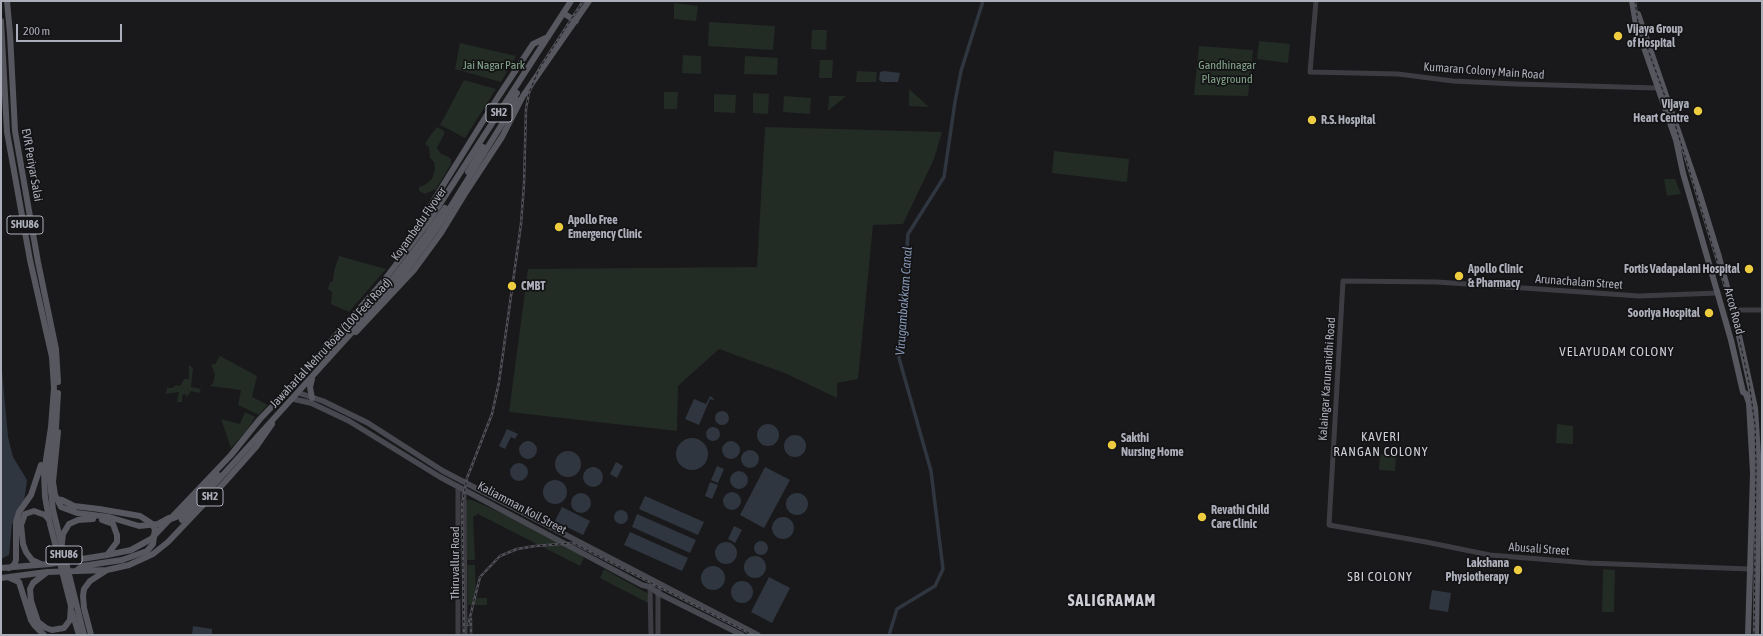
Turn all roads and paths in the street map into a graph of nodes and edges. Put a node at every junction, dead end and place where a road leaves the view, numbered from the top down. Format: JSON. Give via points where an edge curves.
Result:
{"nodes":[{"id":1,"x":7,"y":1,"type":"edge"},
{"id":2,"x":571,"y":1,"type":"edge"},
{"id":3,"x":590,"y":1,"type":"edge"},
{"id":4,"x":1316,"y":1,"type":"edge"},
{"id":5,"x":1632,"y":1,"type":"edge"},
{"id":6,"x":1636,"y":1,"type":"edge"},
{"id":7,"x":564,"y":13,"type":"junction"},
{"id":8,"x":1,"y":21,"type":"edge"},
{"id":9,"x":576,"y":21,"type":"junction"},
{"id":10,"x":548,"y":36,"type":"junction"},
{"id":11,"x":518,"y":83,"type":"junction"},
{"id":12,"x":1657,"y":88,"type":"junction"},
{"id":13,"x":523,"y":96,"type":"junction"},
{"id":14,"x":460,"y":175,"type":"junction"},
{"id":15,"x":473,"y":182,"type":"junction"},
{"id":16,"x":427,"y":224,"type":"junction"},
{"id":17,"x":441,"y":233,"type":"junction"},
{"id":18,"x":418,"y":236,"type":"junction"},
{"id":19,"x":1343,"y":281,"type":"joint"},
{"id":20,"x":1718,"y":293,"type":"junction"},
{"id":21,"x":368,"y":299,"type":"junction"},
{"id":22,"x":378,"y":309,"type":"junction"},
{"id":23,"x":1733,"y":310,"type":"junction"},
{"id":24,"x":1762,"y":310,"type":"edge"},
{"id":25,"x":1740,"y":341,"type":"junction"},
{"id":26,"x":1732,"y":344,"type":"junction"},
{"id":27,"x":312,"y":379,"type":"junction"},
{"id":28,"x":299,"y":393,"type":"junction"},
{"id":29,"x":312,"y":398,"type":"junction"},
{"id":30,"x":293,"y":399,"type":"junction"},
{"id":31,"x":54,"y":427,"type":"junction"},
{"id":32,"x":52,"y":436,"type":"junction"},
{"id":33,"x":246,"y":436,"type":"junction"},
{"id":34,"x":256,"y":446,"type":"junction"},
{"id":35,"x":458,"y":486,"type":"junction"},
{"id":36,"x":464,"y":491,"type":"junction"},
{"id":37,"x":56,"y":499,"type":"junction"},
{"id":38,"x":182,"y":517,"type":"junction"},
{"id":39,"x":172,"y":518,"type":"junction"},
{"id":40,"x":50,"y":524,"type":"junction"},
{"id":41,"x":1329,"y":525,"type":"joint"},
{"id":42,"x":180,"y":530,"type":"junction"},
{"id":43,"x":62,"y":547,"type":"junction"},
{"id":44,"x":109,"y":553,"type":"junction"},
{"id":45,"x":1756,"y":555,"type":"edge"},
{"id":46,"x":44,"y":565,"type":"junction"},
{"id":47,"x":1,"y":568,"type":"edge"},
{"id":48,"x":9,"y":568,"type":"junction"},
{"id":49,"x":1750,"y":569,"type":"junction"},
{"id":50,"x":107,"y":570,"type":"junction"},
{"id":51,"x":76,"y":571,"type":"junction"},
{"id":52,"x":46,"y":572,"type":"junction"},
{"id":53,"x":8,"y":577,"type":"junction"},
{"id":54,"x":1,"y":578,"type":"edge"},
{"id":55,"x":659,"y":584,"type":"junction"},
{"id":56,"x":650,"y":587,"type":"junction"},
{"id":57,"x":658,"y":593,"type":"junction"},
{"id":58,"x":71,"y":606,"type":"junction"},
{"id":59,"x":91,"y":632,"type":"edge"},
{"id":60,"x":44,"y":635,"type":"edge"},
{"id":61,"x":80,"y":635,"type":"edge"},
{"id":62,"x":84,"y":635,"type":"edge"},
{"id":63,"x":458,"y":635,"type":"edge"},
{"id":64,"x":465,"y":635,"type":"edge"},
{"id":65,"x":651,"y":635,"type":"edge"},
{"id":66,"x":658,"y":635,"type":"edge"},
{"id":67,"x":742,"y":635,"type":"edge"},
{"id":68,"x":758,"y":635,"type":"edge"},
{"id":69,"x":1748,"y":635,"type":"edge"},
{"id":70,"x":1756,"y":635,"type":"edge"}],
"edges":[{"from":1,"to":31,"type":"main road","name":"EVR Periyar Salai","number":"SHU86","via":[[15,131],[56,349],[58,386]]},
{"from":2,"to":7,"type":"main road","name":"Jawaharlal Nehru Road (100 Feet Road)","number":"SH2"},
{"from":3,"to":9,"type":"main road","name":"Jawaharlal Nehru Road (100 Feet Road)","number":"SH2"},
{"from":4,"to":12,"type":"street","name":"Kumaran Colony Main Road","via":[[1310,72],[1398,74],[1453,81],[1516,84]]},
{"from":5,"to":12,"type":"main road","name":"Arcot Road","via":[[1636,24]]},
{"from":6,"to":23,"type":"main road","name":"Arcot Road","via":[[1639,17],[1699,192]]},
{"from":7,"to":9,"type":"main road"},
{"from":7,"to":10,"type":"main road","name":"Jawaharlal Nehru Road (100 Feet Road)","number":"SH2"},
{"from":8,"to":31,"type":"main road","name":"EVR Periyar Salai","number":"SHU86","via":[[7,132],[30,260],[52,357]]},
{"from":9,"to":13,"type":"main road","name":"Jawaharlal Nehru Road (100 Feet Road)","number":"SH2"},
{"from":10,"to":11,"type":"main road","name":"Jawaharlal Nehru Road (100 Feet Road)","number":"SH2"},
{"from":10,"to":18,"type":"main road","via":[[533,44],[494,104],[419,224]]},
{"from":11,"to":14,"type":"main road","name":"Jawaharlal Nehru Road (100 Feet Road)","number":"SH2"},
{"from":11,"to":38,"type":"main road","name":"Koyambedu Flyover","bridge":true,"via":[[519,90],[427,234],[388,286]]},
{"from":12,"to":20,"type":"main road","name":"Arcot Road","via":[[1676,140]]},
{"from":13,"to":15,"type":"main road","name":"Jawaharlal Nehru Road (100 Feet Road)","number":"SH2","via":[[502,137]]},
{"from":13,"to":38,"type":"main road","name":"Koyambedu Flyover","bridge":true,"via":[[517,100],[438,227],[409,267]]},
{"from":14,"to":15,"type":"main road"},
{"from":14,"to":16,"type":"main road","name":"Jawaharlal Nehru Road (100 Feet Road)","number":"SH2"},
{"from":15,"to":17,"type":"main road","name":"Jawaharlal Nehru Road (100 Feet Road)","number":"SH2"},
{"from":16,"to":17,"type":"main road"},
{"from":16,"to":18,"type":"main road","name":"Jawaharlal Nehru Road (100 Feet Road)","number":"SH2"},
{"from":17,"to":22,"type":"main road","name":"Jawaharlal Nehru Road (100 Feet Road)","number":"SH2","via":[[414,270]]},
{"from":18,"to":21,"type":"main road","name":"Jawaharlal Nehru Road (100 Feet Road)","number":"SH2"},
{"from":19,"to":20,"type":"street","name":"Arunachalam Street","via":[[1436,282],[1639,296]]},
{"from":19,"to":41,"type":"street","name":"Kalaingar Karunanidhi Road"},
{"from":20,"to":26,"type":"main road","name":"Arcot Road"},
{"from":21,"to":22,"type":"main road"},
{"from":21,"to":33,"type":"main road","name":"Jawaharlal Nehru Road (100 Feet Road)","number":"SH2"},
{"from":22,"to":27,"type":"main road","name":"Jawaharlal Nehru Road (100 Feet Road)","number":"SH2"},
{"from":23,"to":24,"type":"street"},
{"from":23,"to":25,"type":"main road","name":"Arcot Road"},
{"from":25,"to":26,"type":"main road"},
{"from":25,"to":45,"type":"main road","name":"Arcot Road","via":[[1757,425],[1759,471]]},
{"from":26,"to":45,"type":"main road","name":"Arcot Road","via":[[1743,392],[1750,409]]},
{"from":27,"to":28,"type":"main road","name":"Jawaharlal Nehru Road (100 Feet Road)","number":"SH2"},
{"from":27,"to":29,"type":"main road"},
{"from":28,"to":29,"type":"main road","name":"Kaliamman Koil Street"},
{"from":28,"to":30,"type":"main road","name":"Jawaharlal Nehru Road (100 Feet Road)","number":"SH2"},
{"from":29,"to":55,"type":"main road","name":"Kaliamman Koil Street","via":[[368,423],[443,471]]},
{"from":30,"to":34,"type":"main road","name":"Jawaharlal Nehru Road (100 Feet Road)","number":"SH2"},
{"from":30,"to":35,"type":"main road","name":"Kaliamman Koil Street","via":[[311,403],[348,421]]},
{"from":31,"to":32,"type":"main road","number":"SHU86"},
{"from":31,"to":37,"type":"main road","via":[[59,436],[53,482]]},
{"from":31,"to":48,"type":"main road","via":[[48,431],[38,479],[28,501],[19,512],[16,522],[16,560]]},
{"from":32,"to":40,"type":"main road","number":"SHU86","via":[[44,473]]},
{"from":32,"to":43,"type":"main road","number":"SHU86","bridge":true,"via":[[50,496]]},
{"from":33,"to":34,"type":"main road"},
{"from":33,"to":39,"type":"main road","name":"Jawaharlal Nehru Road (100 Feet Road)","number":"SH2"},
{"from":34,"to":42,"type":"main road","name":"Jawaharlal Nehru Road (100 Feet Road)","number":"SH2"},
{"from":35,"to":36,"type":"main road","name":"Kaliamman Koil Street"},
{"from":35,"to":63,"type":"street"},
{"from":36,"to":56,"type":"main road","name":"Kaliamman Koil Street"},
{"from":36,"to":64,"type":"street","name":"Thiruvallur Road"},
{"from":37,"to":39,"type":"main road","via":[[61,507],[69,511],[109,517],[139,526],[158,524]]},
{"from":37,"to":51,"type":"main road","bridge":true,"via":[[74,506],[140,516],[155,529],[153,544],[147,551],[122,560],[82,566]]},
{"from":38,"to":39,"type":"main road","name":"Koyambedu Flyover"},
{"from":38,"to":42,"type":"main road"},
{"from":39,"to":44,"type":"main road","name":"Jawaharlal Nehru Road (100 Feet Road)","number":"SH2","via":[[151,539],[131,550]]},
{"from":40,"to":46,"type":"main road","via":[[44,515],[34,511],[24,514],[21,525],[26,552],[32,560]]},
{"from":40,"to":58,"type":"main road","number":"SHU86","bridge":true},
{"from":41,"to":49,"type":"street","name":"Abusali Street","via":[[1490,555],[1588,563]]},
{"from":42,"to":50,"type":"main road","name":"Jawaharlal Nehru Road (100 Feet Road)","number":"SH2","via":[[153,554],[129,565]]},
{"from":43,"to":44,"type":"main road","bridge":true,"via":[[63,534],[69,524],[78,520],[99,519],[114,524],[116,530],[117,542]]},
{"from":43,"to":62,"type":"main road","number":"SHU86","bridge":true},
{"from":44,"to":46,"type":"main road","name":"Jawaharlal Nehru Road (100 Feet Road)","number":"SH2"},
{"from":45,"to":49,"type":"main road","name":"Arcot Road"},
{"from":45,"to":70,"type":"main road","name":"Arcot Road"},
{"from":46,"to":48,"type":"main road","name":"Jawaharlal Nehru Road (100 Feet Road)","number":"SH2"},
{"from":47,"to":48,"type":"main road","name":"Jawaharlal Nehru Road (100 Feet Road)","number":"SH2"},
{"from":49,"to":69,"type":"main road","name":"Arcot Road"},
{"from":50,"to":51,"type":"main road","name":"Jawaharlal Nehru Road (100 Feet Road)","number":"SH2"},
{"from":50,"to":59,"type":"main road","via":[[90,581],[84,589],[84,608]]},
{"from":51,"to":52,"type":"main road","name":"Jawaharlal Nehru Road (100 Feet Road)","number":"SH2"},
{"from":52,"to":53,"type":"main road","name":"Jawaharlal Nehru Road (100 Feet Road)","number":"SH2"},
{"from":52,"to":58,"type":"main road","via":[[30,588],[31,601],[40,625],[52,630],[64,628],[70,620]]},
{"from":53,"to":54,"type":"main road","name":"Jawaharlal Nehru Road (100 Feet Road)","number":"SH2"},
{"from":53,"to":60,"type":"main road","via":[[19,582],[31,620]]},
{"from":55,"to":56,"type":"street"},
{"from":55,"to":57,"type":"street"},
{"from":55,"to":68,"type":"main road","name":"Kaliamman Koil Street"},
{"from":56,"to":57,"type":"main road","name":"Kaliamman Koil Street"},
{"from":56,"to":65,"type":"street"},
{"from":57,"to":66,"type":"street"},
{"from":57,"to":67,"type":"main road","name":"Kaliamman Koil Street"},
{"from":58,"to":61,"type":"main road","number":"SHU86"},
{"from":59,"to":61,"type":"main road"}]}
